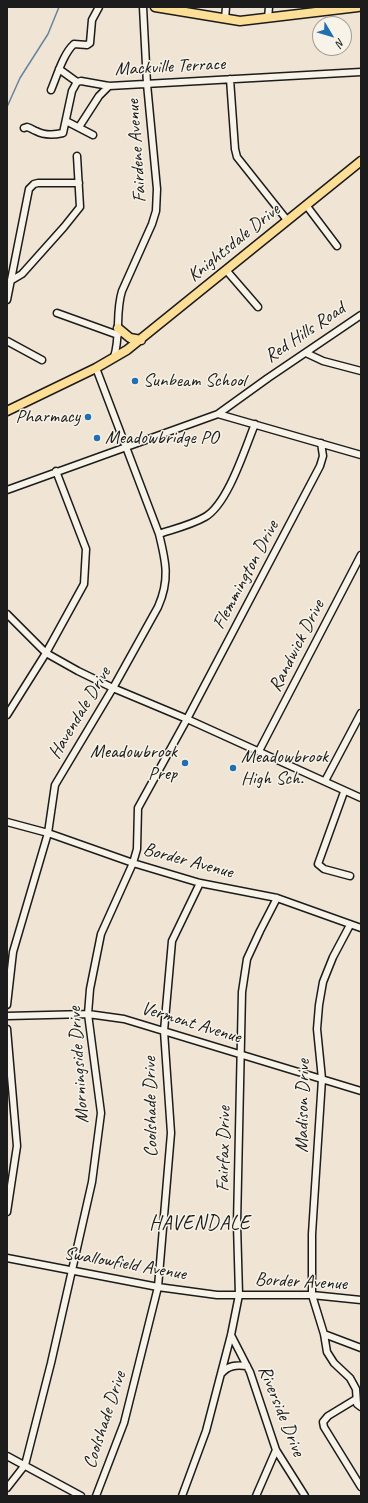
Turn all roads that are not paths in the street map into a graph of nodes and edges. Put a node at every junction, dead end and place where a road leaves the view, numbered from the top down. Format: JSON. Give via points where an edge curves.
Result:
{"nodes":[{"id":1,"x":99,"y":7,"type":"edge"},
{"id":2,"x":143,"y":7,"type":"edge"},
{"id":3,"x":155,"y":7,"type":"edge"},
{"id":4,"x":226,"y":7,"type":"edge"},
{"id":5,"x":269,"y":7,"type":"edge"},
{"id":6,"x":358,"y":7,"type":"edge"},
{"id":7,"x":346,"y":8,"type":"edge"},
{"id":8,"x":311,"y":10,"type":"edge"},
{"id":9,"x":268,"y":18,"type":"junction"},
{"id":10,"x":225,"y":19,"type":"junction"},
{"id":11,"x":59,"y":69,"type":"junction"},
{"id":12,"x":361,"y":72,"type":"edge"},
{"id":13,"x":230,"y":79,"type":"junction"},
{"id":14,"x":77,"y":82,"type":"junction"},
{"id":15,"x":147,"y":84,"type":"junction"},
{"id":16,"x":109,"y":86,"type":"junction"},
{"id":17,"x":51,"y":90,"type":"dead end"},
{"id":18,"x":66,"y":121,"type":"junction"},
{"id":19,"x":79,"y":127,"type":"junction"},
{"id":20,"x":24,"y":128,"type":"dead end"},
{"id":21,"x":93,"y":135,"type":"dead end"},
{"id":22,"x":77,"y":156,"type":"dead end"},
{"id":23,"x":361,"y":161,"type":"edge"},
{"id":24,"x":78,"y":183,"type":"junction"},
{"id":25,"x":306,"y":205,"type":"junction"},
{"id":26,"x":288,"y":220,"type":"junction"},
{"id":27,"x":337,"y":246,"type":"dead end"},
{"id":28,"x":226,"y":270,"type":"junction"},
{"id":29,"x":12,"y":280,"type":"junction"},
{"id":30,"x":7,"y":300,"type":"edge"},
{"id":31,"x":258,"y":307,"type":"dead end"},
{"id":32,"x":57,"y":313,"type":"dead end"},
{"id":33,"x":361,"y":315,"type":"edge"},
{"id":34,"x":118,"y":332,"type":"junction"},
{"id":35,"x":141,"y":340,"type":"junction"},
{"id":36,"x":7,"y":341,"type":"edge"},
{"id":37,"x":306,"y":353,"type":"junction"},
{"id":38,"x":114,"y":357,"type":"junction"},
{"id":39,"x":42,"y":360,"type":"dead end"},
{"id":40,"x":96,"y":368,"type":"junction"},
{"id":41,"x":361,"y":371,"type":"edge"},
{"id":42,"x":7,"y":411,"type":"edge"},
{"id":43,"x":218,"y":414,"type":"junction"},
{"id":44,"x":255,"y":424,"type":"junction"},
{"id":45,"x":321,"y":443,"type":"junction"},
{"id":46,"x":126,"y":446,"type":"junction"},
{"id":47,"x":361,"y":454,"type":"edge"},
{"id":48,"x":56,"y":471,"type":"junction"},
{"id":49,"x":7,"y":490,"type":"edge"},
{"id":50,"x":159,"y":534,"type":"junction"},
{"id":51,"x":361,"y":555,"type":"edge"},
{"id":52,"x":7,"y":614,"type":"edge"},
{"id":53,"x":46,"y":654,"type":"junction"},
{"id":54,"x":113,"y":688,"type":"junction"},
{"id":55,"x":361,"y":713,"type":"edge"},
{"id":56,"x":7,"y":715,"type":"edge"},
{"id":57,"x":187,"y":719,"type":"junction"},
{"id":58,"x":259,"y":752,"type":"junction"},
{"id":59,"x":325,"y":781,"type":"junction"},
{"id":60,"x":344,"y":792,"type":"junction"},
{"id":61,"x":361,"y":798,"type":"edge"},
{"id":62,"x":7,"y":822,"type":"edge"},
{"id":63,"x":48,"y":833,"type":"junction"},
{"id":64,"x":133,"y":863,"type":"junction"},
{"id":65,"x":350,"y":876,"type":"dead end"},
{"id":66,"x":200,"y":883,"type":"junction"},
{"id":67,"x":277,"y":898,"type":"junction"},
{"id":68,"x":350,"y":925,"type":"junction"},
{"id":69,"x":361,"y":928,"type":"edge"},
{"id":70,"x":7,"y":1005,"type":"edge"},
{"id":71,"x":88,"y":1014,"type":"junction"},
{"id":72,"x":7,"y":1016,"type":"edge"},
{"id":73,"x":7,"y":1029,"type":"edge"},
{"id":74,"x":164,"y":1031,"type":"junction"},
{"id":75,"x":241,"y":1054,"type":"junction"},
{"id":76,"x":322,"y":1079,"type":"junction"},
{"id":77,"x":361,"y":1091,"type":"edge"},
{"id":78,"x":7,"y":1212,"type":"edge"},
{"id":79,"x":7,"y":1258,"type":"edge"},
{"id":80,"x":72,"y":1270,"type":"junction"},
{"id":81,"x":158,"y":1287,"type":"junction"},
{"id":82,"x":239,"y":1295,"type":"junction"},
{"id":83,"x":312,"y":1295,"type":"junction"},
{"id":84,"x":361,"y":1300,"type":"edge"},
{"id":85,"x":324,"y":1334,"type":"junction"},
{"id":86,"x":231,"y":1335,"type":"junction"},
{"id":87,"x":361,"y":1348,"type":"edge"},
{"id":88,"x":247,"y":1366,"type":"junction"},
{"id":89,"x":220,"y":1375,"type":"junction"},
{"id":90,"x":356,"y":1399,"type":"junction"},
{"id":91,"x":361,"y":1408,"type":"edge"},
{"id":92,"x":276,"y":1450,"type":"junction"},
{"id":93,"x":7,"y":1456,"type":"edge"},
{"id":94,"x":25,"y":1465,"type":"junction"},
{"id":95,"x":361,"y":1487,"type":"edge"},
{"id":96,"x":7,"y":1488,"type":"edge"},
{"id":97,"x":81,"y":1496,"type":"edge"},
{"id":98,"x":96,"y":1496,"type":"edge"},
{"id":99,"x":182,"y":1496,"type":"edge"},
{"id":100,"x":256,"y":1496,"type":"edge"},
{"id":101,"x":305,"y":1496,"type":"edge"}],
"edges":[{"from":1,"to":11,"type":"street","via":[[92,20],[90,43],[74,44],[70,47]]},
{"from":2,"to":15,"type":"street","name":"Fairdene Avenue"},
{"from":3,"to":10,"type":"main road"},
{"from":4,"to":10,"type":"street"},
{"from":5,"to":9,"type":"street"},
{"from":6,"to":7,"type":"main road"},
{"from":7,"to":8,"type":"main road"},
{"from":8,"to":9,"type":"main road"},
{"from":9,"to":10,"type":"main road","via":[[240,21]]},
{"from":11,"to":14,"type":"street"},
{"from":11,"to":17,"type":"street"},
{"from":12,"to":13,"type":"street","name":"Mackville Terrace"},
{"from":13,"to":15,"type":"street","name":"Mackville Terrace"},
{"from":13,"to":26,"type":"street","via":[[237,157]]},
{"from":14,"to":16,"type":"street","name":"Mackville Terrace"},
{"from":14,"to":18,"type":"street","via":[[72,91]]},
{"from":15,"to":16,"type":"street","name":"Mackville Terrace"},
{"from":15,"to":34,"type":"street","name":"Fairdene Avenue","via":[[157,190],[156,211],[122,291],[117,310]]},
{"from":16,"to":19,"type":"street","via":[[99,96]]},
{"from":18,"to":19,"type":"street"},
{"from":18,"to":20,"type":"street","via":[[63,133],[54,135]]},
{"from":19,"to":21,"type":"street"},
{"from":22,"to":24,"type":"street"},
{"from":23,"to":25,"type":"main road","name":"Knightsdale Drive"},
{"from":24,"to":29,"type":"street","via":[[80,207],[77,212],[22,274]]},
{"from":24,"to":29,"type":"street","via":[[38,183],[31,186],[27,193]]},
{"from":25,"to":26,"type":"main road","name":"Knightsdale Drive"},
{"from":25,"to":27,"type":"street"},
{"from":26,"to":28,"type":"main road","name":"Knightsdale Drive"},
{"from":28,"to":31,"type":"street"},
{"from":28,"to":35,"type":"main road","name":"Knightsdale Drive"},
{"from":29,"to":30,"type":"street"},
{"from":32,"to":34,"type":"street"},
{"from":33,"to":37,"type":"street","name":"Red Hills Road"},
{"from":34,"to":35,"type":"main road"},
{"from":34,"to":38,"type":"street","name":"Fairdene Avenue","via":[[118,346]]},
{"from":35,"to":38,"type":"main road","name":"Knightsdale Drive"},
{"from":36,"to":39,"type":"street"},
{"from":37,"to":41,"type":"street","via":[[323,361]]},
{"from":37,"to":43,"type":"street","name":"Red Hills Road"},
{"from":38,"to":40,"type":"main road"},
{"from":40,"to":42,"type":"main road"},
{"from":40,"to":46,"type":"street","name":"Havendale Drive"},
{"from":43,"to":44,"type":"street"},
{"from":43,"to":46,"type":"street","name":"Red Hills Road"},
{"from":44,"to":45,"type":"street"},
{"from":44,"to":50,"type":"street","via":[[225,494],[214,510],[206,517]]},
{"from":45,"to":47,"type":"street"},
{"from":45,"to":57,"type":"street","name":"Flemmington Drive","via":[[323,456],[320,466]]},
{"from":46,"to":48,"type":"street","name":"Red Hills Road"},
{"from":46,"to":50,"type":"street","name":"Havendale Drive"},
{"from":48,"to":49,"type":"street","name":"Red Hills Road"},
{"from":48,"to":53,"type":"street","via":[[86,549],[86,568],[84,584]]},
{"from":50,"to":54,"type":"street","name":"Havendale Drive","via":[[166,560],[162,598]]},
{"from":51,"to":58,"type":"street","name":"Randwick Drive"},
{"from":52,"to":53,"type":"street"},
{"from":53,"to":54,"type":"street"},
{"from":53,"to":56,"type":"street"},
{"from":54,"to":57,"type":"street"},
{"from":54,"to":63,"type":"street","name":"Havendale Drive","via":[[55,786]]},
{"from":55,"to":59,"type":"street"},
{"from":57,"to":58,"type":"street"},
{"from":57,"to":64,"type":"street","name":"Morningside Drive","via":[[138,808],[137,849]]},
{"from":58,"to":59,"type":"street"},
{"from":59,"to":60,"type":"street"},
{"from":60,"to":61,"type":"street"},
{"from":60,"to":65,"type":"street","via":[[318,864],[324,869]]},
{"from":62,"to":63,"type":"street","name":"Border Avenue"},
{"from":63,"to":64,"type":"street","name":"Border Avenue"},
{"from":63,"to":70,"type":"street","name":"Havendale Drive","via":[[13,952]]},
{"from":64,"to":66,"type":"street","name":"Border Avenue"},
{"from":64,"to":71,"type":"street","name":"Morningside Drive","via":[[101,934],[90,989]]},
{"from":66,"to":67,"type":"street","name":"Border Avenue"},
{"from":66,"to":74,"type":"street","name":"Coolshade Drive","via":[[172,941]]},
{"from":67,"to":68,"type":"street","name":"Border Avenue"},
{"from":67,"to":75,"type":"street","name":"Fairfax Drive","via":[[248,959],[242,992]]},
{"from":68,"to":69,"type":"street","name":"Border Avenue"},
{"from":68,"to":76,"type":"street","name":"Madison Drive","via":[[323,982],[317,1028]]},
{"from":71,"to":72,"type":"street","name":"Vermont Avenue"},
{"from":71,"to":74,"type":"street","name":"Vermont Avenue","via":[[124,1019]]},
{"from":71,"to":80,"type":"street","name":"Morningside Drive","via":[[101,1113],[92,1182]]},
{"from":73,"to":78,"type":"street","via":[[16,1146]]},
{"from":74,"to":75,"type":"street","name":"Vermont Avenue"},
{"from":74,"to":81,"type":"street","name":"Coolshade Drive","via":[[171,1133]]},
{"from":75,"to":76,"type":"street","name":"Vermont Avenue"},
{"from":75,"to":82,"type":"street","name":"Fairfax Drive","via":[[237,1224]]},
{"from":76,"to":77,"type":"street","name":"Vermont Avenue"},
{"from":76,"to":83,"type":"street","name":"Madison Drive","via":[[312,1234]]},
{"from":79,"to":80,"type":"street","name":"Swallowfield Avenue"},
{"from":80,"to":81,"type":"street","name":"Swallowfield Avenue"},
{"from":80,"to":94,"type":"street","name":"Morningside Drive"},
{"from":81,"to":82,"type":"street","name":"Swallowfield Avenue","via":[[217,1295]]},
{"from":81,"to":98,"type":"street","name":"Coolshade Drive","via":[[124,1423]]},
{"from":82,"to":83,"type":"street","name":"Border Avenue"},
{"from":82,"to":86,"type":"street","name":"Fairfax Drive"},
{"from":83,"to":84,"type":"street","name":"Border Avenue"},
{"from":83,"to":85,"type":"street","name":"Madison Drive"},
{"from":85,"to":87,"type":"street"},
{"from":85,"to":90,"type":"street","name":"Madison Drive","via":[[327,1352],[350,1378],[356,1389]]},
{"from":86,"to":88,"type":"street","name":"Riverside Drive"},
{"from":86,"to":89,"type":"street","name":"Fairfax Drive"},
{"from":88,"to":89,"type":"street","via":[[234,1365]]},
{"from":88,"to":92,"type":"street","name":"Riverside Drive"},
{"from":89,"to":99,"type":"street","name":"Fairfax Drive","via":[[206,1432]]},
{"from":90,"to":91,"type":"street","name":"Madison Drive"},
{"from":90,"to":95,"type":"street","via":[[328,1416],[324,1427]]},
{"from":92,"to":100,"type":"street"},
{"from":92,"to":101,"type":"street","name":"Riverside Drive"},
{"from":93,"to":94,"type":"street"},
{"from":94,"to":96,"type":"street","name":"Morningside Drive"},
{"from":94,"to":97,"type":"street"}]}
